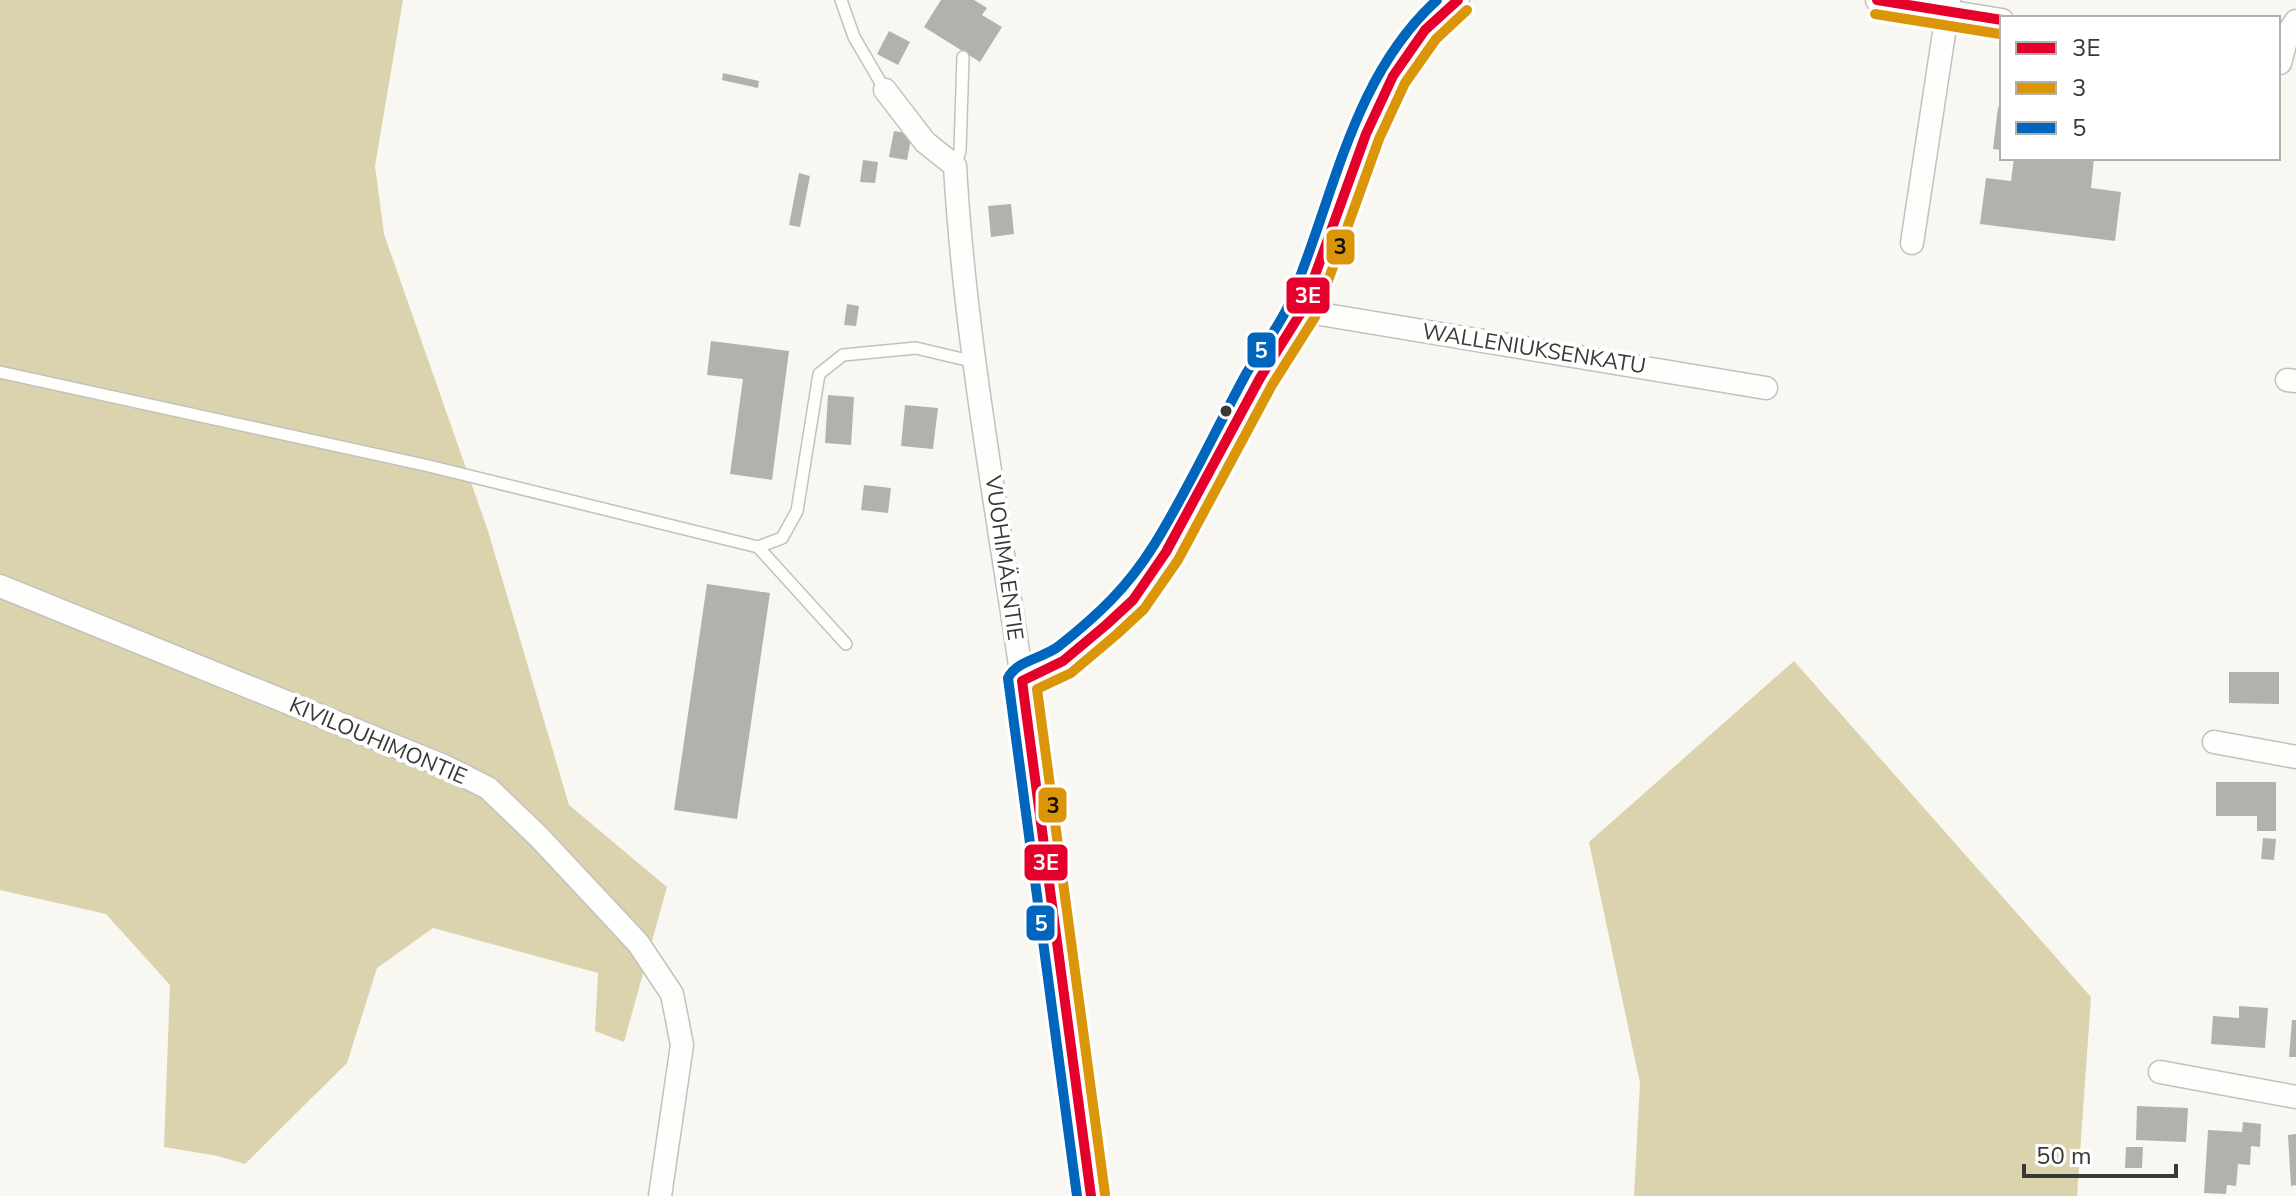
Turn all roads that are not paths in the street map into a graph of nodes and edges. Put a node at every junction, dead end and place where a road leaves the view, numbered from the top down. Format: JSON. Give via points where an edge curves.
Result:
{"nodes":[{"id":1,"x":841,"y":0,"type":"edge"},
{"id":2,"x":1458,"y":0,"type":"edge"},
{"id":3,"x":1877,"y":0,"type":"edge"},
{"id":4,"x":1948,"y":6,"type":"edge"},
{"id":5,"x":2000,"y":19,"type":"edge"},
{"id":6,"x":2296,"y":21,"type":"edge"},
{"id":7,"x":963,"y":57,"type":"dead end"},
{"id":8,"x":2285,"y":63,"type":"edge"},
{"id":9,"x":885,"y":90,"type":"joint"},
{"id":10,"x":955,"y":166,"type":"junction"},
{"id":11,"x":1912,"y":243,"type":"dead end"},
{"id":12,"x":1302,"y":311,"type":"junction"},
{"id":13,"x":975,"y":362,"type":"junction"},
{"id":14,"x":0,"y":372,"type":"edge"},
{"id":15,"x":1766,"y":388,"type":"dead end"},
{"id":16,"x":758,"y":547,"type":"junction"},
{"id":17,"x":0,"y":586,"type":"edge"},
{"id":18,"x":846,"y":644,"type":"dead end"},
{"id":19,"x":1022,"y":681,"type":"junction"},
{"id":20,"x":2214,"y":742,"type":"dead end"},
{"id":21,"x":2296,"y":757,"type":"edge"},
{"id":22,"x":2160,"y":1072,"type":"dead end"},
{"id":23,"x":2296,"y":1097,"type":"edge"},
{"id":24,"x":660,"y":1196,"type":"edge"},
{"id":25,"x":1091,"y":1196,"type":"edge"}],
"edges":[{"from":1,"to":9,"type":"lane","via":[[854,37]]},
{"from":2,"to":12,"type":"street","via":[[1425,30],[1393,76],[1366,134]]},
{"from":3,"to":4,"type":"street"},
{"from":4,"to":5,"type":"street"},
{"from":4,"to":11,"type":"street"},
{"from":6,"to":8,"type":"street","via":[[2288,33]]},
{"from":7,"to":10,"type":"lane"},
{"from":9,"to":10,"type":"street","via":[[925,142]]},
{"from":10,"to":13,"type":"street","name":"VUOHIMÄENTIE"},
{"from":12,"to":15,"type":"street","name":"WALLENIUKSENKATU"},
{"from":12,"to":19,"type":"street","via":[[1166,552],[1133,600],[1063,661]]},
{"from":13,"to":16,"type":"lane","via":[[916,348],[843,355],[819,374],[797,511],[782,538]]},
{"from":13,"to":19,"type":"street","name":"VUOHIMÄENTIE"},
{"from":14,"to":16,"type":"lane","via":[[429,466]]},
{"from":16,"to":18,"type":"lane"},
{"from":17,"to":24,"type":"street","name":"KIVILOUHIMONTIE","via":[[488,788],[638,943],[672,994],[682,1045]]},
{"from":19,"to":25,"type":"street","name":"VUOHIMÄENTIE"},
{"from":20,"to":21,"type":"street"},
{"from":22,"to":23,"type":"street"}]}
